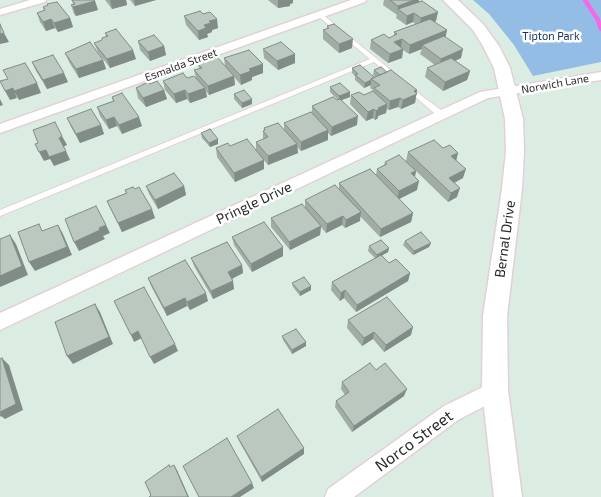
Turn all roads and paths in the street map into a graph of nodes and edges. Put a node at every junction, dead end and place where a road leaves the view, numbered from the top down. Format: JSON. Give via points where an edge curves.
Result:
{"nodes":[{"id":1,"x":41,"y":0,"type":"edge"},
{"id":2,"x":361,"y":0,"type":"edge"},
{"id":3,"x":450,"y":0,"type":"edge"},
{"id":4,"x":0,"y":12,"type":"edge"},
{"id":5,"x":320,"y":15,"type":"junction"},
{"id":6,"x":374,"y":60,"type":"junction"},
{"id":7,"x":601,"y":76,"type":"edge"},
{"id":8,"x":509,"y":92,"type":"junction"},
{"id":9,"x":442,"y":115,"type":"junction"},
{"id":10,"x":0,"y":129,"type":"edge"},
{"id":11,"x":0,"y":213,"type":"edge"},
{"id":12,"x":0,"y":322,"type":"edge"},
{"id":13,"x":495,"y":390,"type":"junction"},
{"id":14,"x":336,"y":497,"type":"edge"},
{"id":15,"x":508,"y":497,"type":"edge"}],
"edges":[{"from":1,"to":4,"type":"street"},
{"from":2,"to":5,"type":"street","name":"Esmalda Street"},
{"from":3,"to":8,"type":"street","name":"Bernal Drive","via":[[478,27],[491,46]]},
{"from":5,"to":6,"type":"lane"},
{"from":5,"to":10,"type":"street","name":"Esmalda Street"},
{"from":6,"to":9,"type":"lane"},
{"from":6,"to":11,"type":"lane"},
{"from":7,"to":8,"type":"street","name":"Norwich Lane"},
{"from":8,"to":9,"type":"street","name":"Pringle Drive","via":[[485,95]]},
{"from":8,"to":13,"type":"street","name":"Bernal Drive","via":[[516,151],[495,316]]},
{"from":9,"to":12,"type":"street","name":"Pringle Drive"},
{"from":13,"to":14,"type":"street","name":"Norco Street","via":[[451,413]]},
{"from":13,"to":15,"type":"street","name":"Bernal Drive"}]}
